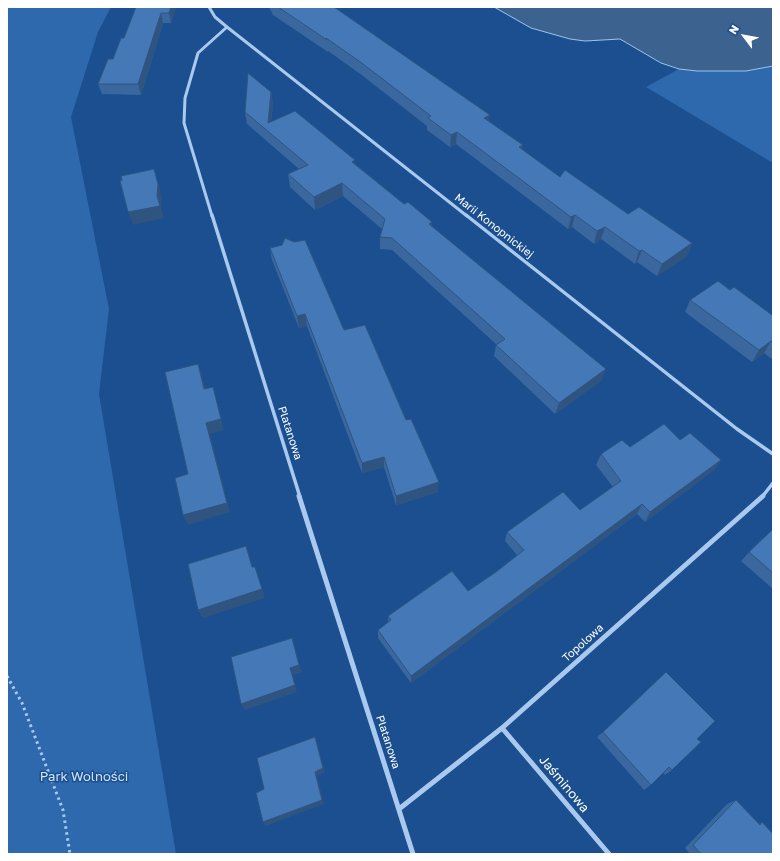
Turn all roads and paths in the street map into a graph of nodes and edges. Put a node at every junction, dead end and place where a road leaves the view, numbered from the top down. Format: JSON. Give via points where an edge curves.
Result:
{"nodes":[{"id":1,"x":210,"y":7,"type":"edge"},
{"id":2,"x":228,"y":27,"type":"junction"},
{"id":3,"x":773,"y":454,"type":"edge"},
{"id":4,"x":773,"y":483,"type":"edge"},
{"id":5,"x":7,"y":676,"type":"edge"},
{"id":6,"x":502,"y":728,"type":"junction"},
{"id":7,"x":399,"y":809,"type":"junction"},
{"id":8,"x":70,"y":854,"type":"edge"},
{"id":9,"x":413,"y":854,"type":"edge"},
{"id":10,"x":609,"y":854,"type":"edge"}],
"edges":[{"from":1,"to":2,"type":"street","name":"Marii Konopnickiej","via":[[215,17]]},
{"from":2,"to":3,"type":"street","name":"Marii Konopnickiej","via":[[737,429]]},
{"from":2,"to":7,"type":"street","name":"Platanowa","via":[[198,53],[185,98],[184,123]]},
{"from":4,"to":6,"type":"street","name":"Topolowa","via":[[761,498]]},
{"from":5,"to":8,"type":"path","via":[[22,703],[63,810]]},
{"from":6,"to":7,"type":"street","name":"Topolowa"},
{"from":6,"to":10,"type":"street","name":"Jaśminowa"},
{"from":7,"to":9,"type":"street","name":"Platanowa"}]}
